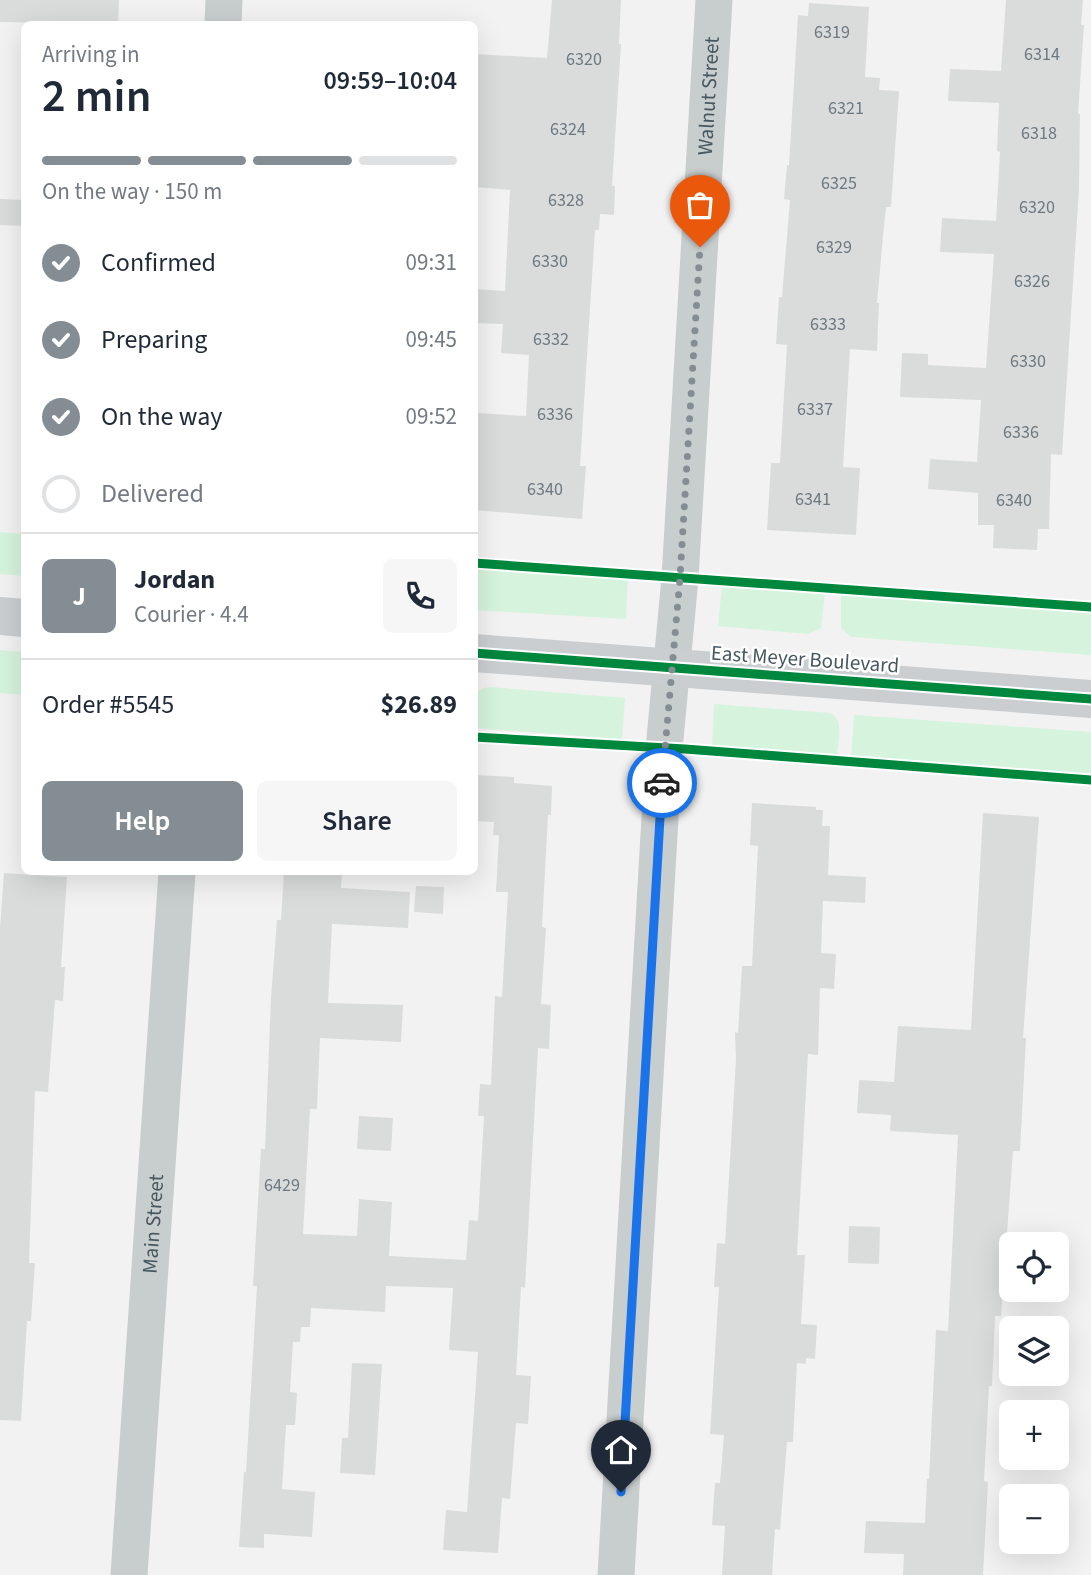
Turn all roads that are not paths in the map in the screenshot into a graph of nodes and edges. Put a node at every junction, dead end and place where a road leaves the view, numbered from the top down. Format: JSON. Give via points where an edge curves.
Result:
{"nodes":[{"id":1,"x":224,"y":0,"type":"edge"},
{"id":2,"x":714,"y":0,"type":"edge"},
{"id":3,"x":223,"y":21,"type":"edge"},
{"id":4,"x":0,"y":616,"type":"edge"},
{"id":5,"x":21,"y":618,"type":"edge"},
{"id":6,"x":478,"y":653,"type":"edge"},
{"id":7,"x":671,"y":667,"type":"junction"},
{"id":8,"x":1091,"y":699,"type":"edge"},
{"id":9,"x":177,"y":875,"type":"edge"},
{"id":10,"x":129,"y":1575,"type":"edge"},
{"id":11,"x":616,"y":1575,"type":"edge"}],
"edges":[{"from":1,"to":3,"type":"street"},
{"from":2,"to":7,"type":"street","name":"Walnut Street"},
{"from":4,"to":5,"type":"main road"},
{"from":6,"to":7,"type":"main road","name":"East Meyer Boulevard"},
{"from":7,"to":8,"type":"main road","name":"East Meyer Boulevard"},
{"from":7,"to":11,"type":"street","name":"Walnut Street"},
{"from":9,"to":10,"type":"street","name":"Main Street"}]}
